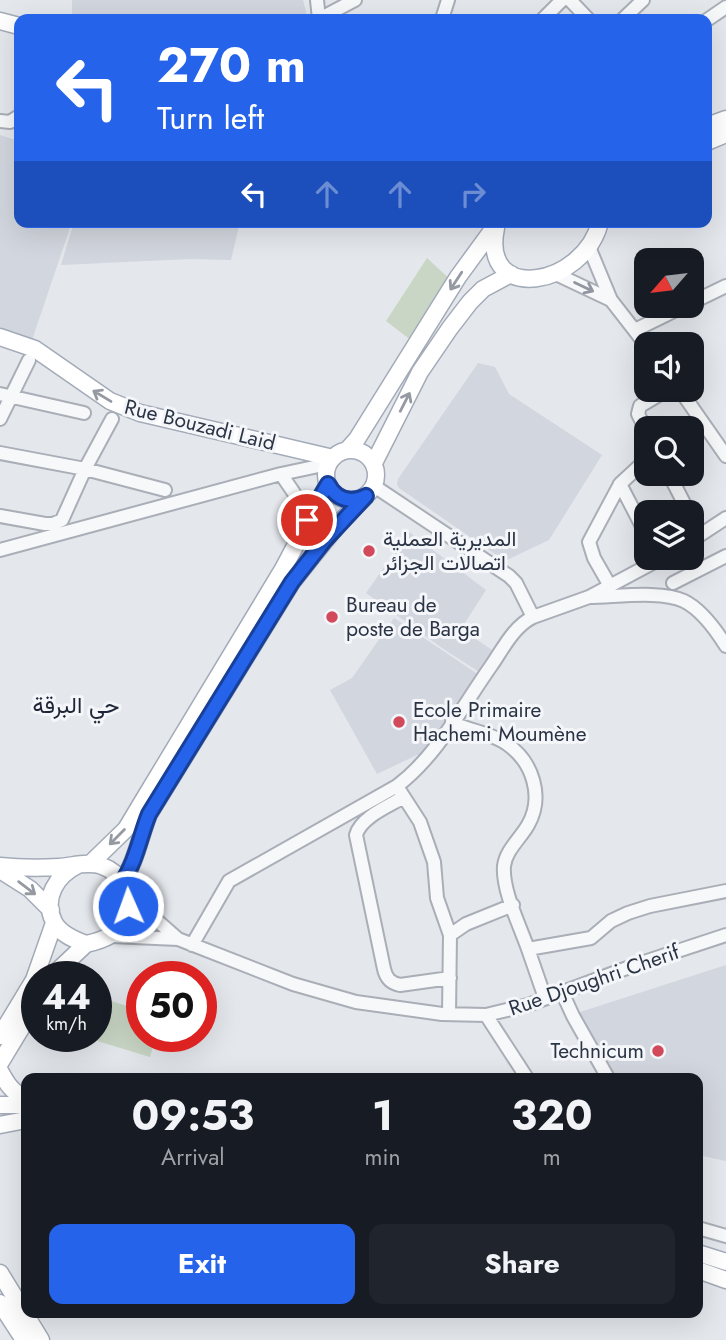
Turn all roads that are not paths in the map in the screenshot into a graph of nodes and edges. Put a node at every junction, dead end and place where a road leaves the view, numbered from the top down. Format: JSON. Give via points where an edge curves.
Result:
{"nodes":[{"id":1,"x":355,"y":0,"type":"edge"},
{"id":2,"x":562,"y":0,"type":"edge"},
{"id":3,"x":570,"y":0,"type":"edge"},
{"id":4,"x":643,"y":0,"type":"edge"},
{"id":5,"x":328,"y":14,"type":"edge"},
{"id":6,"x":548,"y":14,"type":"edge"},
{"id":7,"x":583,"y":14,"type":"edge"},
{"id":8,"x":628,"y":14,"type":"edge"},
{"id":9,"x":494,"y":228,"type":"edge"},
{"id":10,"x":497,"y":228,"type":"edge"},
{"id":11,"x":598,"y":228,"type":"edge"},
{"id":12,"x":589,"y":247,"type":"junction"},
{"id":13,"x":511,"y":274,"type":"junction"},
{"id":14,"x":556,"y":274,"type":"junction"},
{"id":15,"x":726,"y":286,"type":"edge"},
{"id":16,"x":704,"y":297,"type":"edge"},
{"id":17,"x":611,"y":300,"type":"junction"},
{"id":18,"x":660,"y":318,"type":"edge"},
{"id":19,"x":635,"y":330,"type":"joint"},
{"id":20,"x":0,"y":337,"type":"edge"},
{"id":21,"x":29,"y":360,"type":"dead end"},
{"id":22,"x":5,"y":395,"type":"edge"},
{"id":23,"x":647,"y":402,"type":"edge"},
{"id":24,"x":688,"y":402,"type":"edge"},
{"id":25,"x":84,"y":413,"type":"dead end"},
{"id":26,"x":639,"y":416,"type":"edge"},
{"id":27,"x":0,"y":419,"type":"edge"},
{"id":28,"x":111,"y":419,"type":"dead end"},
{"id":29,"x":348,"y":449,"type":"junction"},
{"id":30,"x":0,"y":453,"type":"edge"},
{"id":31,"x":726,"y":456,"type":"edge"},
{"id":32,"x":330,"y":461,"type":"junction"},
{"id":33,"x":374,"y":463,"type":"junction"},
{"id":34,"x":85,"y":469,"type":"junction"},
{"id":35,"x":634,"y":471,"type":"edge"},
{"id":36,"x":281,"y":474,"type":"junction"},
{"id":37,"x":328,"y":484,"type":"junction"},
{"id":38,"x":620,"y":484,"type":"junction"},
{"id":39,"x":166,"y":490,"type":"dead end"},
{"id":40,"x":370,"y":491,"type":"junction"},
{"id":41,"x":634,"y":511,"type":"edge"},
{"id":42,"x":0,"y":516,"type":"edge"},
{"id":43,"x":726,"y":518,"type":"edge"},
{"id":44,"x":307,"y":520,"type":"junction"},
{"id":45,"x":704,"y":533,"type":"edge"},
{"id":46,"x":0,"y":550,"type":"edge"},
{"id":47,"x":726,"y":556,"type":"edge"},
{"id":48,"x":640,"y":570,"type":"edge"},
{"id":49,"x":666,"y":570,"type":"edge"},
{"id":50,"x":673,"y":583,"type":"junction"},
{"id":51,"x":610,"y":586,"type":"junction"},
{"id":52,"x":589,"y":597,"type":"junction"},
{"id":53,"x":684,"y":601,"type":"junction"},
{"id":54,"x":533,"y":617,"type":"junction"},
{"id":55,"x":726,"y":646,"type":"edge"},
{"id":56,"x":452,"y":722,"type":"junction"},
{"id":57,"x":400,"y":792,"type":"junction"},
{"id":58,"x":84,"y":864,"type":"junction"},
{"id":59,"x":0,"y":868,"type":"edge"},
{"id":60,"x":125,"y":888,"type":"junction"},
{"id":61,"x":726,"y":891,"type":"edge"},
{"id":62,"x":513,"y":905,"type":"junction"},
{"id":63,"x":52,"y":917,"type":"junction"},
{"id":64,"x":450,"y":935,"type":"junction"},
{"id":65,"x":726,"y":935,"type":"edge"},
{"id":66,"x":111,"y":936,"type":"junction"},
{"id":67,"x":178,"y":939,"type":"junction"},
{"id":68,"x":86,"y":944,"type":"junction"},
{"id":69,"x":192,"y":945,"type":"junction"},
{"id":70,"x":528,"y":949,"type":"junction"},
{"id":71,"x":68,"y":961,"type":"edge"},
{"id":72,"x":450,"y":978,"type":"junction"},
{"id":73,"x":562,"y":992,"type":"junction"},
{"id":74,"x":545,"y":998,"type":"junction"},
{"id":75,"x":449,"y":1014,"type":"junction"},
{"id":76,"x":486,"y":1015,"type":"junction"},
{"id":77,"x":21,"y":1028,"type":"edge"},
{"id":78,"x":0,"y":1035,"type":"edge"},
{"id":79,"x":0,"y":1063,"type":"edge"},
{"id":80,"x":0,"y":1070,"type":"edge"},
{"id":81,"x":524,"y":1073,"type":"edge"},
{"id":82,"x":605,"y":1073,"type":"edge"},
{"id":83,"x":21,"y":1096,"type":"edge"},
{"id":84,"x":0,"y":1105,"type":"edge"},
{"id":85,"x":21,"y":1105,"type":"edge"},
{"id":86,"x":21,"y":1121,"type":"edge"},
{"id":87,"x":0,"y":1125,"type":"edge"},
{"id":88,"x":703,"y":1229,"type":"edge"},
{"id":89,"x":726,"y":1236,"type":"edge"},
{"id":90,"x":703,"y":1255,"type":"edge"},
{"id":91,"x":726,"y":1262,"type":"edge"},
{"id":92,"x":703,"y":1272,"type":"edge"},
{"id":93,"x":0,"y":1273,"type":"edge"},
{"id":94,"x":726,"y":1280,"type":"edge"},
{"id":95,"x":0,"y":1303,"type":"edge"},
{"id":96,"x":21,"y":1307,"type":"edge"},
{"id":97,"x":28,"y":1318,"type":"edge"},
{"id":98,"x":24,"y":1340,"type":"edge"},
{"id":99,"x":41,"y":1340,"type":"edge"}],
"edges":[{"from":1,"to":5,"type":"street"},
{"from":2,"to":6,"type":"street"},
{"from":3,"to":7,"type":"street"},
{"from":4,"to":8,"type":"street"},
{"from":9,"to":29,"type":"main road","one_way":true},
{"from":10,"to":13,"type":"main road","via":[[497,259]]},
{"from":11,"to":12,"type":"main road"},
{"from":12,"to":14,"type":"main road","via":[[578,261]]},
{"from":12,"to":17,"type":"street"},
{"from":13,"to":14,"type":"main road","via":[[523,279]]},
{"from":33,"to":13,"type":"main road","one_way":true,"via":[[420,372],[450,328],[483,289]]},
{"from":14,"to":17,"type":"street","one_way":true},
{"from":15,"to":16,"type":"street"},
{"from":17,"to":19,"type":"street"},
{"from":18,"to":19,"type":"street"},
{"from":32,"to":20,"type":"main road","name":"Rue Bouzadi Laid","one_way":true,"via":[[140,413],[110,401],[35,349]]},
{"from":21,"to":22,"type":"street"},
{"from":22,"to":25,"type":"street"},
{"from":22,"to":27,"type":"street"},
{"from":23,"to":26,"type":"street","via":[[640,406]]},
{"from":24,"to":31,"type":"street"},
{"from":28,"to":34,"type":"street"},
{"from":29,"to":32,"type":"main road"},
{"from":29,"to":33,"type":"main road","via":[[363,452]]},
{"from":30,"to":34,"type":"street"},
{"from":32,"to":36,"type":"street"},
{"from":32,"to":37,"type":"main road"},
{"from":33,"to":40,"type":"main road","via":[[377,474]]},
{"from":34,"to":39,"type":"street"},
{"from":34,"to":42,"type":"street","via":[[62,520],[45,524]]},
{"from":35,"to":38,"type":"street"},
{"from":36,"to":44,"type":"street"},
{"from":36,"to":46,"type":"street"},
{"from":37,"to":40,"type":"main road","via":[[344,499],[355,500]]},
{"from":37,"to":44,"type":"main road"},
{"from":38,"to":41,"type":"street"},
{"from":38,"to":51,"type":"street","via":[[589,542]]},
{"from":40,"to":54,"type":"street","via":[[509,576]]},
{"from":40,"to":60,"type":"main road","via":[[292,582],[149,814]]},
{"from":43,"to":45,"type":"street"},
{"from":44,"to":58,"type":"main road","one_way":true,"via":[[283,569],[142,804],[126,828]]},
{"from":47,"to":50,"type":"street"},
{"from":48,"to":51,"type":"street"},
{"from":49,"to":50,"type":"street"},
{"from":50,"to":53,"type":"street"},
{"from":51,"to":52,"type":"street"},
{"from":52,"to":53,"type":"street","via":[[661,596]]},
{"from":52,"to":54,"type":"street"},
{"from":53,"to":55,"type":"street","via":[[705,617]]},
{"from":54,"to":56,"type":"street","via":[[516,629]]},
{"from":56,"to":57,"type":"street"},
{"from":56,"to":62,"type":"street","via":[[506,743],[536,782],[531,821],[507,854],[504,867]]},
{"from":57,"to":64,"type":"street","via":[[420,822],[434,862],[437,898]]},
{"from":57,"to":69,"type":"street","via":[[229,881]]},
{"from":57,"to":72,"type":"street","via":[[363,822],[356,835],[383,969],[400,985]]},
{"from":58,"to":59,"type":"main road"},
{"from":58,"to":60,"type":"main road","via":[[114,872]]},
{"from":58,"to":63,"type":"main road","via":[[59,878],[50,899]]},
{"from":59,"to":63,"type":"main road","one_way":true,"via":[[30,889]]},
{"from":60,"to":66,"type":"main road","via":[[126,918]]},
{"from":60,"to":67,"type":"street"},
{"from":61,"to":70,"type":"street","via":[[650,905],[611,921],[591,938]]},
{"from":62,"to":64,"type":"street"},
{"from":62,"to":70,"type":"street"},
{"from":63,"to":68,"type":"main road","via":[[64,933]]},
{"from":63,"to":78,"type":"main road","via":[[34,980]]},
{"from":64,"to":72,"type":"street"},
{"from":65,"to":73,"type":"street","name":"Rue Djoughri Cherif"},
{"from":66,"to":67,"type":"street"},
{"from":66,"to":68,"type":"main road"},
{"from":67,"to":69,"type":"street","name":"Rue Djoughri Cherif"},
{"from":68,"to":71,"type":"main road"},
{"from":69,"to":75,"type":"street","name":"Rue Djoughri Cherif","via":[[293,985],[356,1002]]},
{"from":70,"to":74,"type":"street"},
{"from":72,"to":75,"type":"street"},
{"from":73,"to":74,"type":"street","name":"Rue Djoughri Cherif"},
{"from":73,"to":82,"type":"street"},
{"from":74,"to":76,"type":"street","name":"Rue Djoughri Cherif"},
{"from":75,"to":76,"type":"street","name":"Rue Djoughri Cherif"},
{"from":76,"to":81,"type":"street"},
{"from":77,"to":79,"type":"main road"},
{"from":80,"to":83,"type":"main road","via":[[13,1092]]},
{"from":84,"to":85,"type":"main road"},
{"from":86,"to":87,"type":"main road"},
{"from":88,"to":89,"type":"street"},
{"from":90,"to":91,"type":"main road"},
{"from":92,"to":94,"type":"main road"},
{"from":93,"to":96,"type":"main road"},
{"from":95,"to":98,"type":"main road"},
{"from":97,"to":99,"type":"main road"}]}
